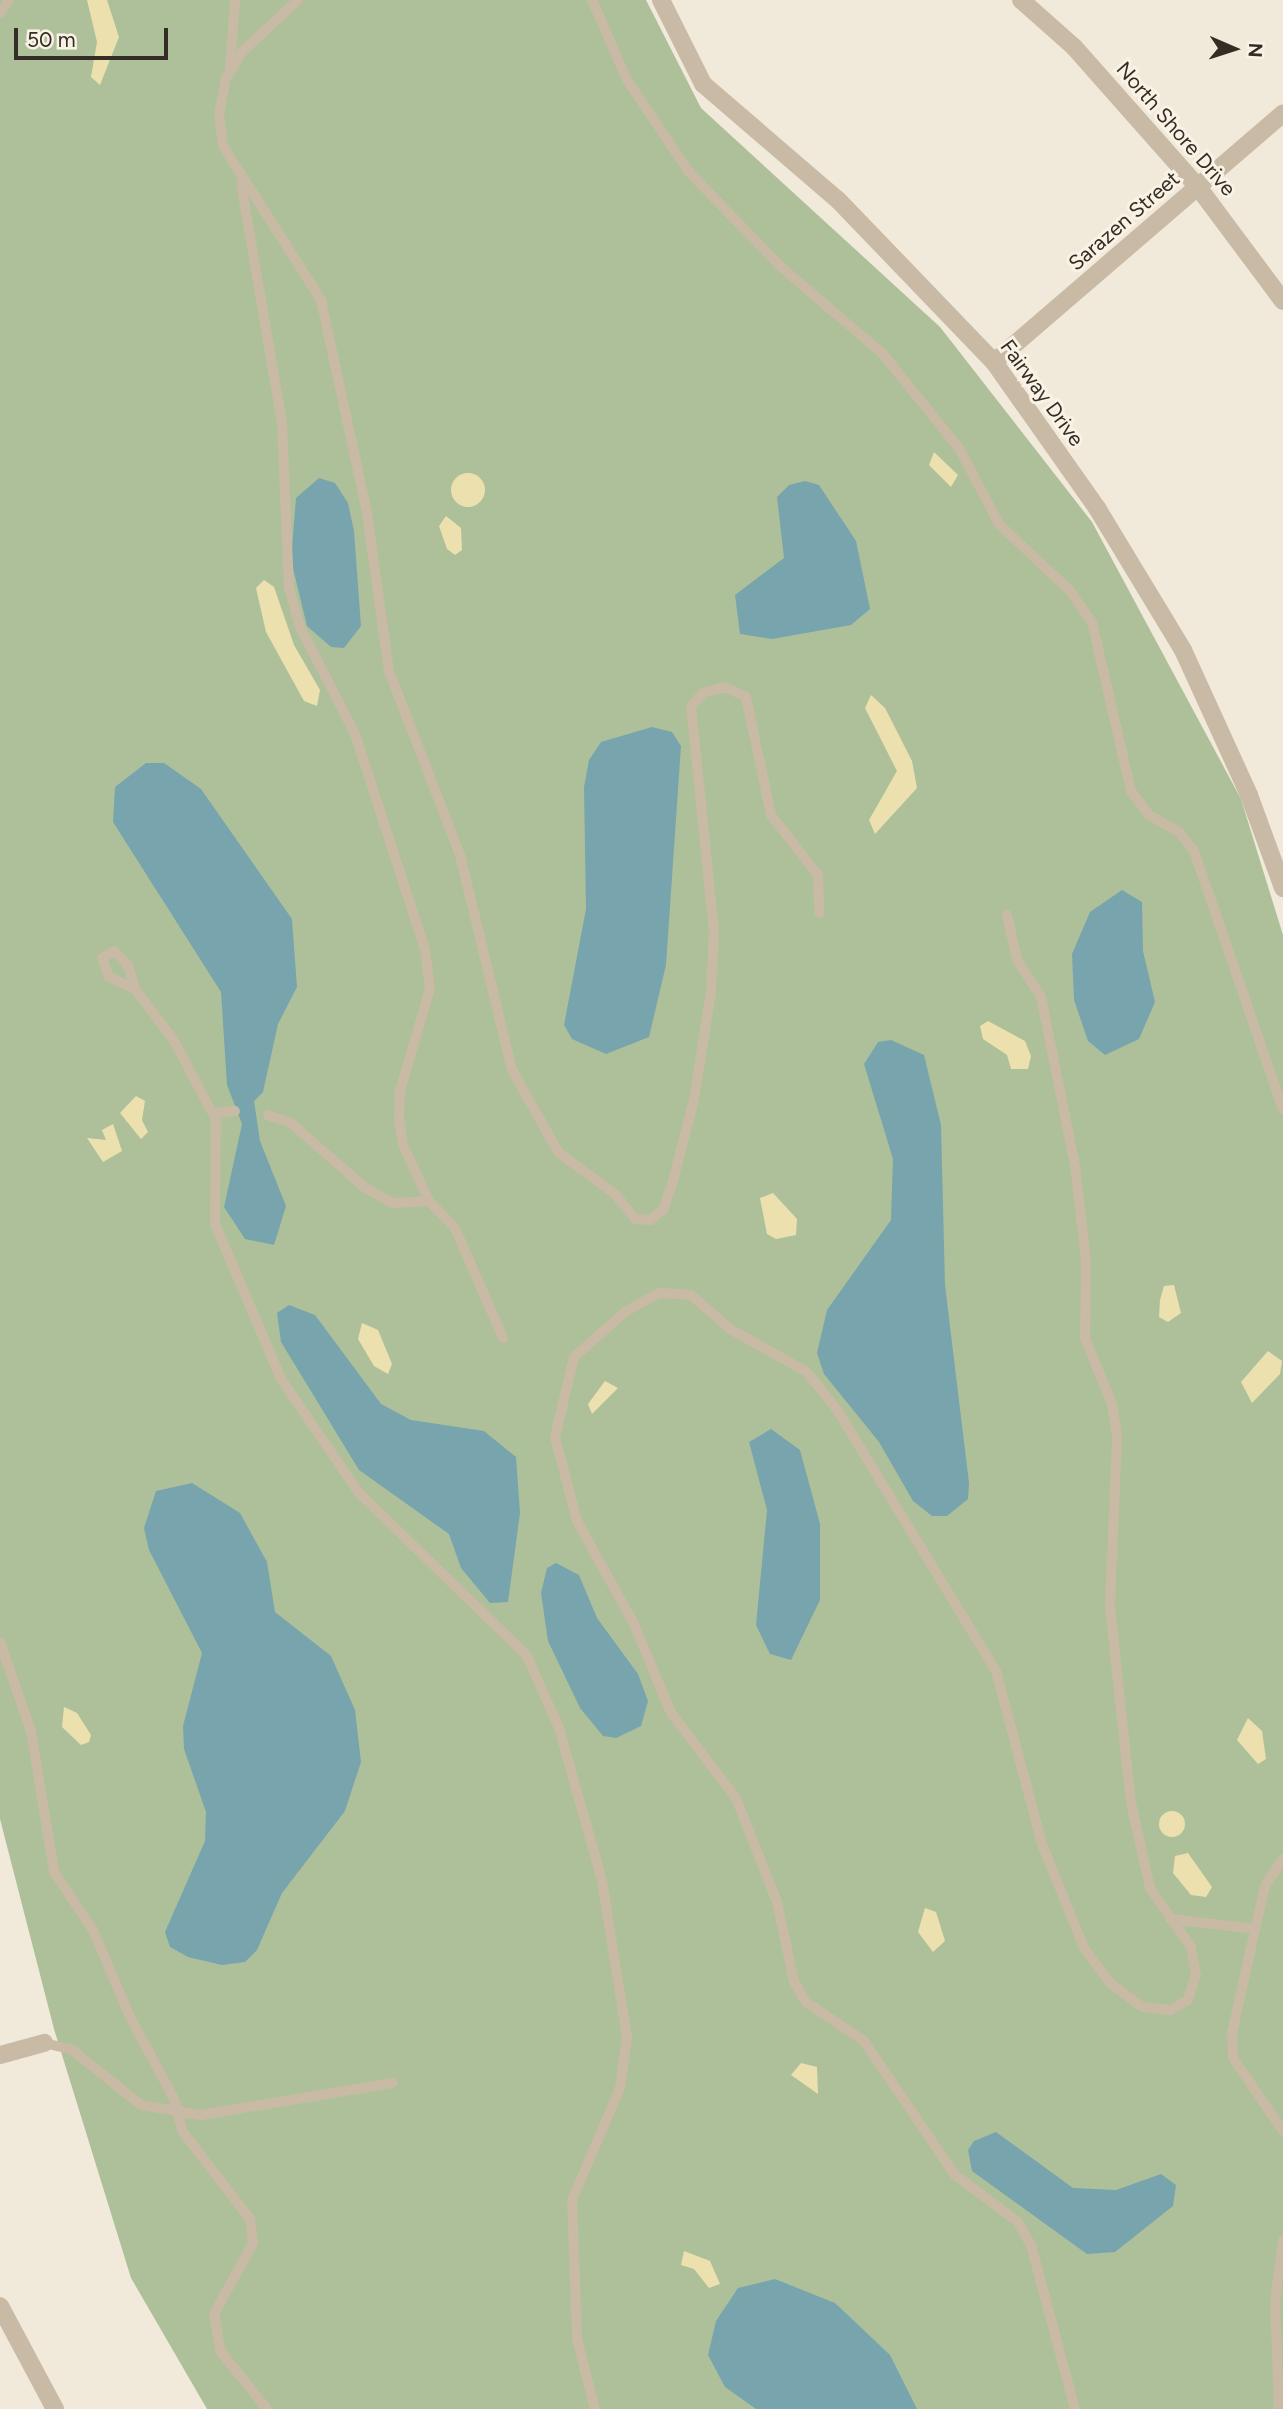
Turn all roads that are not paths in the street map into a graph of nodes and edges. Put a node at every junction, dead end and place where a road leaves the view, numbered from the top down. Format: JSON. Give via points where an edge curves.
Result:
{"nodes":[{"id":1,"x":9,"y":0,"type":"edge"},
{"id":2,"x":235,"y":0,"type":"edge"},
{"id":3,"x":298,"y":0,"type":"edge"},
{"id":4,"x":592,"y":0,"type":"edge"},
{"id":5,"x":660,"y":0,"type":"edge"},
{"id":6,"x":1021,"y":0,"type":"edge"},
{"id":7,"x":0,"y":13,"type":"edge"},
{"id":8,"x":230,"y":72,"type":"junction"},
{"id":9,"x":1283,"y":113,"type":"edge"},
{"id":10,"x":241,"y":180,"type":"junction"},
{"id":11,"x":1198,"y":187,"type":"junction"},
{"id":12,"x":1283,"y":301,"type":"edge"},
{"id":13,"x":994,"y":362,"type":"junction"},
{"id":14,"x":1283,"y":888,"type":"edge"},
{"id":15,"x":819,"y":913,"type":"dead end"},
{"id":16,"x":1007,"y":915,"type":"dead end"},
{"id":17,"x":135,"y":989,"type":"dead end"},
{"id":18,"x":1283,"y":1108,"type":"edge"},
{"id":19,"x":235,"y":1111,"type":"dead end"},
{"id":20,"x":213,"y":1113,"type":"junction"},
{"id":21,"x":268,"y":1115,"type":"dead end"},
{"id":22,"x":429,"y":1201,"type":"junction"},
{"id":23,"x":503,"y":1338,"type":"dead end"},
{"id":24,"x":0,"y":1642,"type":"edge"},
{"id":25,"x":1283,"y":1859,"type":"edge"},
{"id":26,"x":1170,"y":1919,"type":"junction"},
{"id":27,"x":1255,"y":1929,"type":"junction"},
{"id":28,"x":44,"y":2043,"type":"joint"},
{"id":29,"x":0,"y":2055,"type":"edge"},
{"id":30,"x":392,"y":2083,"type":"dead end"},
{"id":31,"x":177,"y":2112,"type":"junction"},
{"id":32,"x":1283,"y":2132,"type":"edge"},
{"id":33,"x":1283,"y":2241,"type":"edge"},
{"id":34,"x":0,"y":2306,"type":"edge"},
{"id":35,"x":55,"y":2409,"type":"edge"},
{"id":36,"x":267,"y":2409,"type":"edge"},
{"id":37,"x":595,"y":2409,"type":"edge"},
{"id":38,"x":1075,"y":2409,"type":"edge"},
{"id":39,"x":1279,"y":2409,"type":"edge"}],
"edges":[{"from":1,"to":7,"type":"lane"},
{"from":2,"to":8,"type":"lane"},
{"from":3,"to":8,"type":"lane"},
{"from":4,"to":18,"type":"lane","via":[[627,80],[689,172],[780,266],[882,353],[959,448],[999,524],[1070,591],[1093,622],[1131,791],[1149,816],[1180,833],[1194,851]]},
{"from":5,"to":13,"type":"street","name":"Fairway Drive","via":[[703,84],[839,201]]},
{"from":6,"to":11,"type":"street","name":"North Shore Drive","via":[[1074,47]]},
{"from":8,"to":10,"type":"lane","via":[[219,114],[223,146]]},
{"from":9,"to":11,"type":"street","name":"Sarazen Street"},
{"from":10,"to":15,"type":"lane","via":[[288,240],[321,300],[367,513],[389,671],[460,855],[516,1081],[559,1153],[615,1194],[635,1219],[650,1220],[663,1210],[676,1172],[711,992],[714,932],[691,706],[704,692],[725,687],[746,698],[771,815],[818,875]]},
{"from":10,"to":22,"type":"lane","via":[[282,422],[289,588],[300,627],[355,734],[425,949],[430,989],[400,1090],[399,1118],[403,1145]]},
{"from":11,"to":12,"type":"street","name":"North Shore Drive"},
{"from":11,"to":13,"type":"street","name":"Sarazen Street"},
{"from":13,"to":14,"type":"street","name":"Fairway Drive","via":[[1097,508],[1183,650],[1250,795]]},
{"from":16,"to":26,"type":"lane","via":[[1017,960],[1041,997],[1075,1165],[1086,1261],[1085,1338],[1112,1404],[1117,1437],[1110,1607],[1121,1728],[1139,1857]]},
{"from":17,"to":20,"type":"lane","via":[[173,1039]]},
{"from":19,"to":20,"type":"lane"},
{"from":20,"to":37,"type":"lane","via":[[215,1224],[281,1379],[359,1493],[527,1656],[559,1728],[603,1881],[627,2037],[620,2088],[572,2200],[578,2339]]},
{"from":21,"to":22,"type":"lane","via":[[291,1123],[364,1187],[392,1203]]},
{"from":22,"to":23,"type":"lane","via":[[455,1227]]},
{"from":24,"to":31,"type":"lane","via":[[31,1731],[54,1872],[93,1930]]},
{"from":25,"to":27,"type":"lane","via":[[1265,1886]]},
{"from":26,"to":27,"type":"lane"},
{"from":26,"to":38,"type":"lane","via":[[1191,1947],[1196,1974],[1188,2000],[1171,2010],[1142,2007],[1111,1984],[1065,1904],[996,1671],[976,1631],[807,1373],[730,1329],[691,1295],[659,1293],[625,1312],[574,1357],[555,1437],[577,1521],[634,1624],[671,1713],[736,1798],[777,1902],[794,1982],[806,2002],[864,2041],[954,2174],[1018,2222],[1031,2245]]},
{"from":27,"to":32,"type":"lane","via":[[1232,2033],[1233,2058]]},
{"from":28,"to":29,"type":"street"},
{"from":28,"to":31,"type":"lane","via":[[71,2049],[141,2105]]},
{"from":30,"to":31,"type":"lane","via":[[273,2107]]},
{"from":31,"to":36,"type":"lane","via":[[199,2160],[250,2220],[253,2243],[214,2314],[220,2352]]},
{"from":33,"to":39,"type":"lane","via":[[1275,2301]]},
{"from":34,"to":35,"type":"street"}]}
